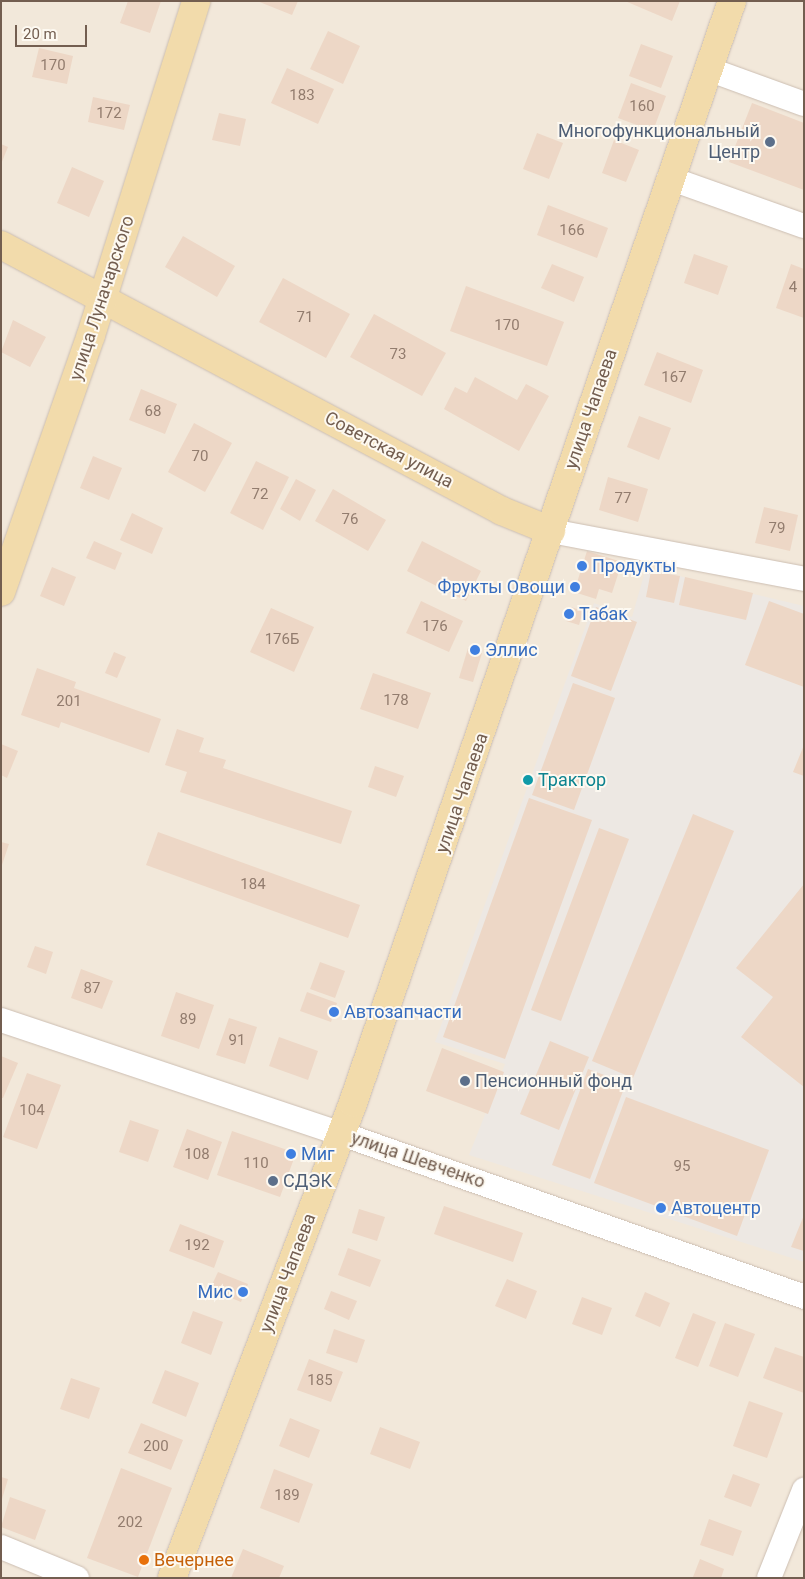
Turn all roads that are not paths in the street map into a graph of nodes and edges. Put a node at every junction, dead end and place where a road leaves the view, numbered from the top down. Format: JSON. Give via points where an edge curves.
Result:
{"nodes":[{"id":1,"x":196,"y":1,"type":"edge"},
{"id":2,"x":732,"y":1,"type":"edge"},
{"id":3,"x":708,"y":69,"type":"junction"},
{"id":4,"x":804,"y":104,"type":"edge"},
{"id":5,"x":670,"y":178,"type":"junction"},
{"id":6,"x":804,"y":226,"type":"edge"},
{"id":7,"x":1,"y":245,"type":"edge"},
{"id":8,"x":104,"y":298,"type":"junction"},
{"id":9,"x":551,"y":531,"type":"junction"},
{"id":10,"x":804,"y":579,"type":"edge"},
{"id":11,"x":1,"y":592,"type":"edge"},
{"id":12,"x":1,"y":1020,"type":"edge"},
{"id":13,"x":342,"y":1134,"type":"junction"},
{"id":14,"x":804,"y":1297,"type":"edge"},
{"id":15,"x":804,"y":1490,"type":"edge"},
{"id":16,"x":1,"y":1547,"type":"edge"},
{"id":17,"x":77,"y":1578,"type":"edge"},
{"id":18,"x":172,"y":1578,"type":"edge"},
{"id":19,"x":769,"y":1578,"type":"edge"}],
"edges":[{"from":1,"to":8,"type":"main road","name":"улица Луначарского"},
{"from":2,"to":3,"type":"main road","name":"улица Чапаева"},
{"from":3,"to":4,"type":"street"},
{"from":3,"to":5,"type":"main road","name":"улица Чапаева"},
{"from":5,"to":6,"type":"street"},
{"from":5,"to":9,"type":"main road","name":"улица Чапаева"},
{"from":7,"to":8,"type":"main road","name":"Советская улица"},
{"from":8,"to":9,"type":"main road","name":"Советская улица","via":[[502,511]]},
{"from":8,"to":11,"type":"main road","name":"улица Луначарского"},
{"from":9,"to":10,"type":"street","name":"Советская улица"},
{"from":9,"to":13,"type":"main road","name":"улица Чапаева"},
{"from":12,"to":13,"type":"street","name":"улица Шевченко"},
{"from":13,"to":14,"type":"street","name":"улица Шевченко"},
{"from":13,"to":18,"type":"main road","name":"улица Чапаева"},
{"from":15,"to":19,"type":"street"},
{"from":16,"to":17,"type":"street"}]}
